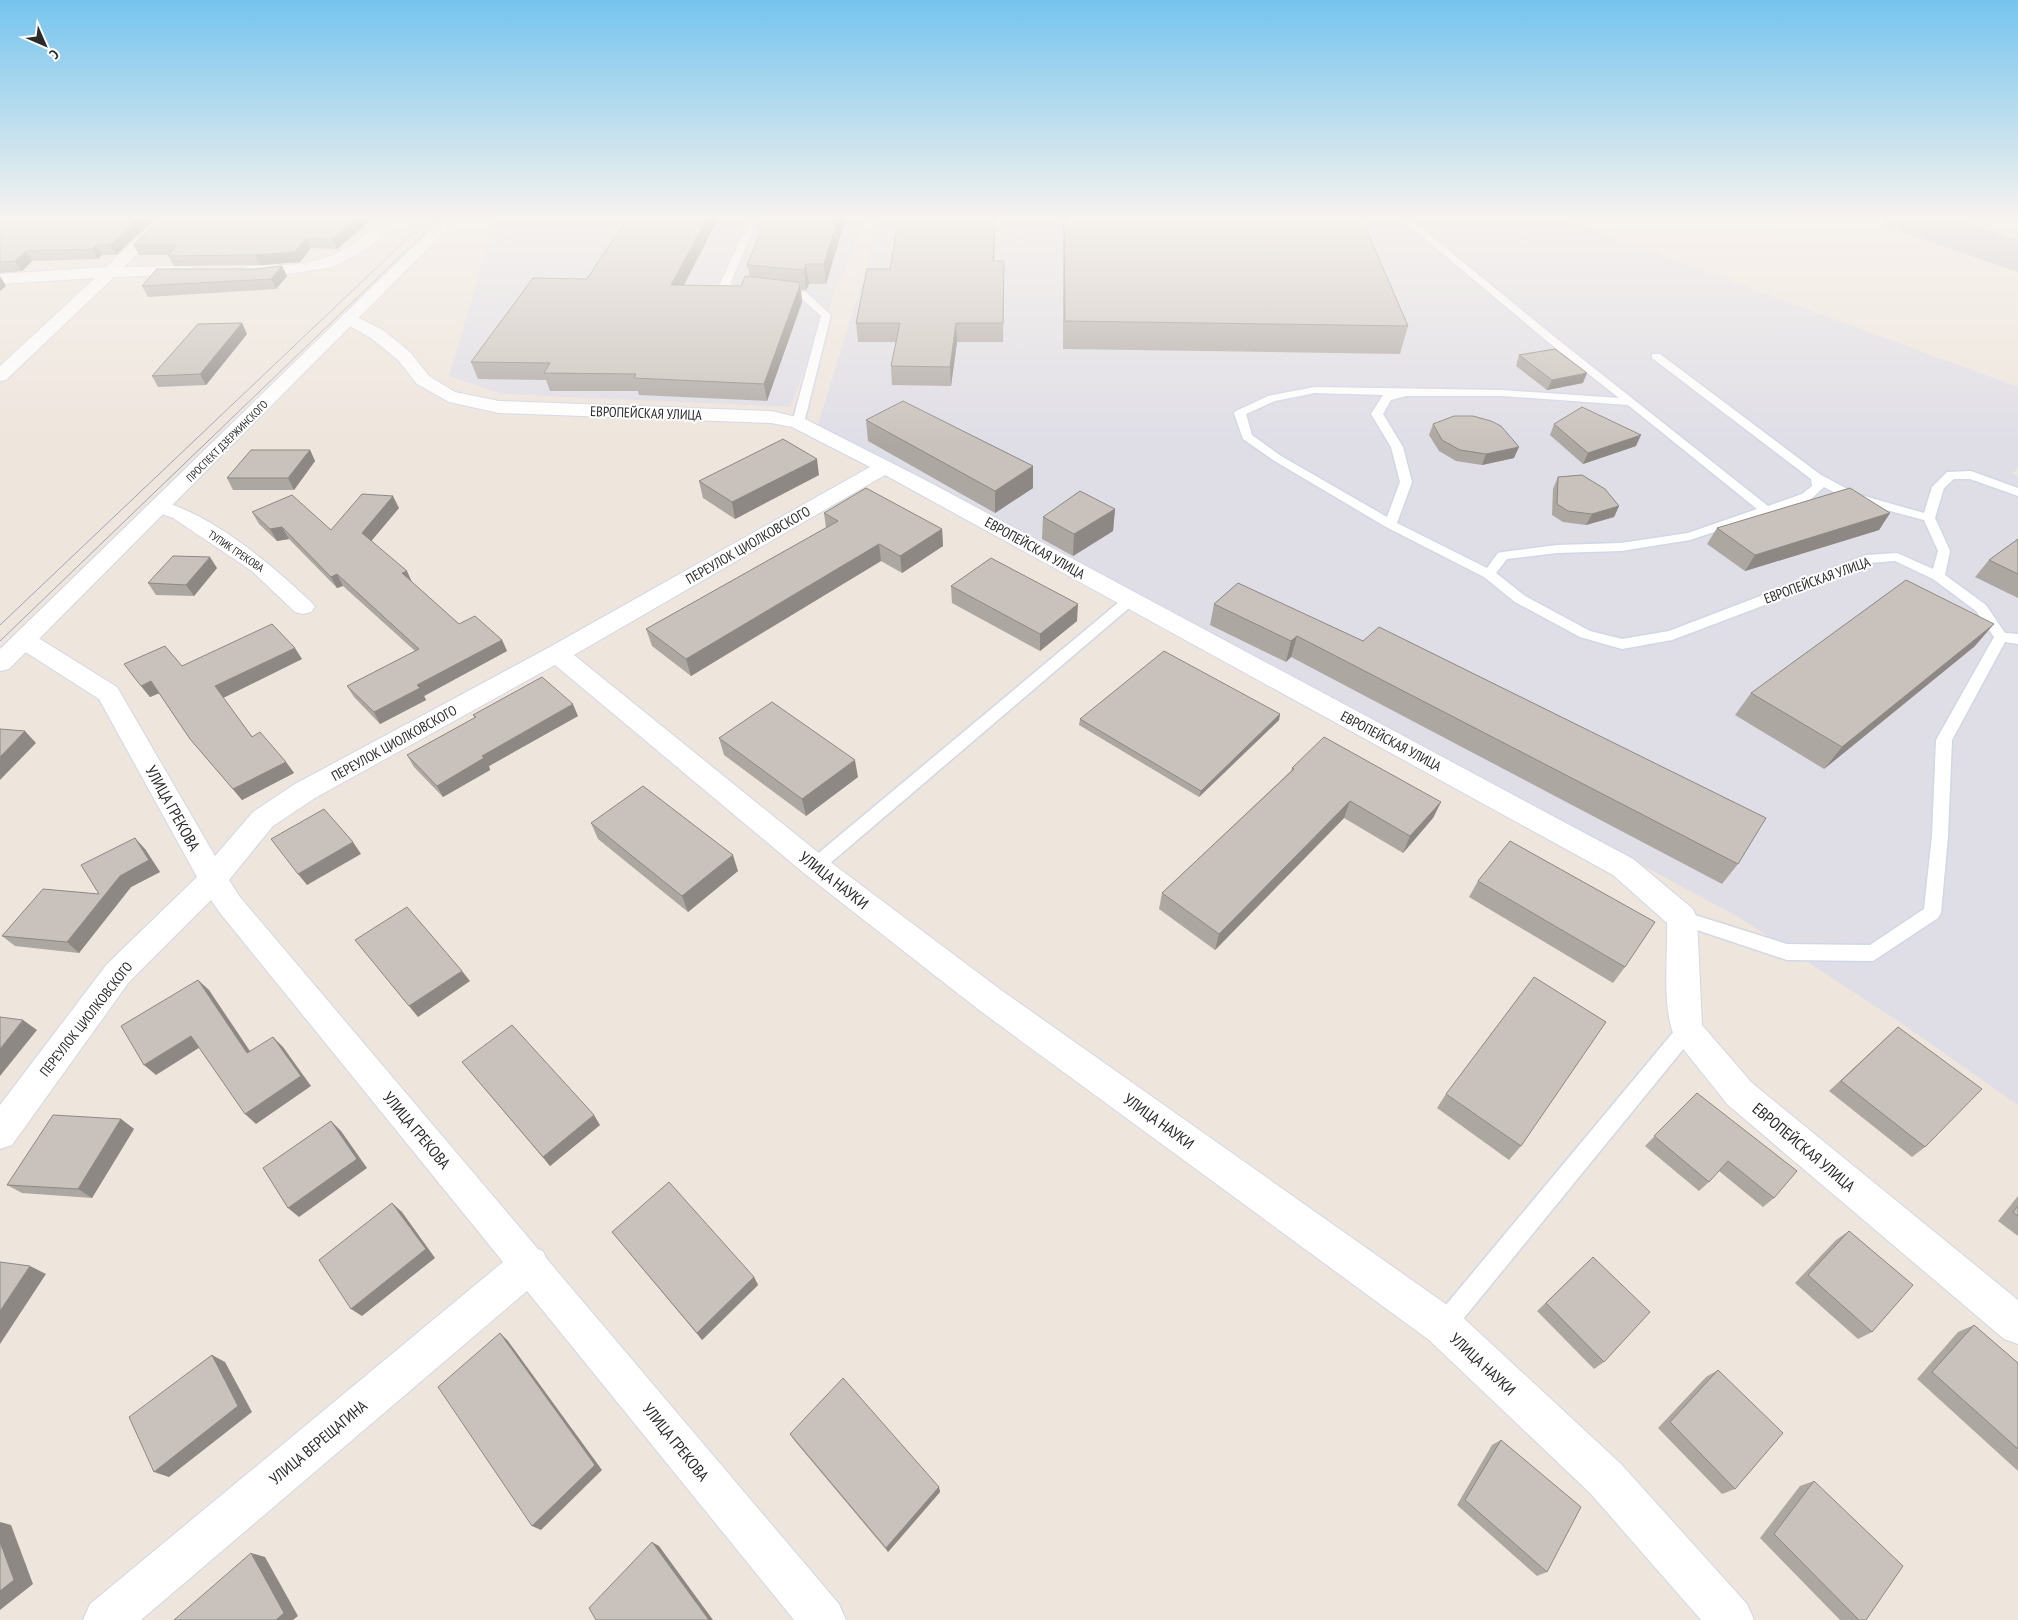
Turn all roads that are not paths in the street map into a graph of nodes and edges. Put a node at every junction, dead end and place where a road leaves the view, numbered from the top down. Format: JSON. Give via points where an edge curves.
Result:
{"nodes":[{"id":1,"x":87,"y":293,"type":"edge"},
{"id":2,"x":375,"y":293,"type":"edge"},
{"id":3,"x":789,"y":293,"type":"edge"},
{"id":4,"x":1494,"y":293,"type":"edge"},
{"id":5,"x":349,"y":318,"type":"junction"},
{"id":6,"x":1656,"y":356,"type":"dead end"},
{"id":7,"x":0,"y":376,"type":"edge"},
{"id":8,"x":1411,"y":393,"type":"junction"},
{"id":9,"x":1632,"y":402,"type":"junction"},
{"id":10,"x":798,"y":423,"type":"junction"},
{"id":11,"x":885,"y":467,"type":"junction"},
{"id":12,"x":1817,"y":478,"type":"junction"},
{"id":13,"x":2018,"y":492,"type":"edge"},
{"id":14,"x":160,"y":507,"type":"junction"},
{"id":15,"x":1766,"y":510,"type":"junction"},
{"id":16,"x":1929,"y":518,"type":"junction"},
{"id":17,"x":1390,"y":524,"type":"junction"},
{"id":18,"x":1489,"y":574,"type":"junction"},
{"id":19,"x":1938,"y":576,"type":"junction"},
{"id":20,"x":1130,"y":600,"type":"junction"},
{"id":21,"x":303,"y":607,"type":"dead end"},
{"id":22,"x":2001,"y":637,"type":"junction"},
{"id":23,"x":2018,"y":639,"type":"edge"},
{"id":24,"x":24,"y":640,"type":"junction"},
{"id":25,"x":557,"y":654,"type":"junction"},
{"id":26,"x":0,"y":663,"type":"edge"},
{"id":27,"x":815,"y":866,"type":"junction"},
{"id":28,"x":213,"y":879,"type":"junction"},
{"id":29,"x":1682,"y":918,"type":"junction"},
{"id":30,"x":1687,"y":1030,"type":"junction"},
{"id":31,"x":0,"y":1133,"type":"edge"},
{"id":32,"x":530,"y":1264,"type":"junction"},
{"id":33,"x":2018,"y":1325,"type":"edge"},
{"id":34,"x":1443,"y":1326,"type":"junction"},
{"id":35,"x":106,"y":1620,"type":"edge"},
{"id":36,"x":823,"y":1620,"type":"edge"},
{"id":37,"x":1731,"y":1620,"type":"edge"}],
"edges":[{"from":1,"to":7,"type":"street"},
{"from":2,"to":5,"type":"street","name":"ПРОСПЕКТ ДЗЕРЖИНСКОГО"},
{"from":3,"to":10,"type":"lane","via":[[803,294],[826,315]]},
{"from":4,"to":9,"type":"lane"},
{"from":5,"to":10,"type":"street","name":"ЕВРОПЕЙСКАЯ УЛИЦА","via":[[377,334],[404,356],[423,380],[449,396],[499,407],[771,417]]},
{"from":5,"to":14,"type":"street","name":"ПРОСПЕКТ ДЗЕРЖИНСКОГО"},
{"from":6,"to":12,"type":"lane"},
{"from":8,"to":9,"type":"lane","via":[[1502,393]]},
{"from":8,"to":17,"type":"lane","via":[[1387,397],[1377,414],[1397,447],[1406,482]]},
{"from":8,"to":17,"type":"lane","name":"ЕВРОПЕЙСКАЯ УЛИЦА","via":[[1315,390],[1272,398],[1240,414],[1247,437]]},
{"from":9,"to":15,"type":"lane"},
{"from":10,"to":11,"type":"street","name":"ЕВРОПЕЙСКАЯ УЛИЦА"},
{"from":11,"to":20,"type":"street","name":"ЕВРОПЕЙСКАЯ УЛИЦА"},
{"from":11,"to":25,"type":"street","name":"ПЕРЕУЛОК ЦИОЛКОВСКОГО"},
{"from":12,"to":15,"type":"lane","via":[[1818,487],[1806,497]]},
{"from":12,"to":16,"type":"lane","via":[[1853,497]]},
{"from":13,"to":16,"type":"lane","via":[[1971,475],[1951,475],[1938,487]]},
{"from":14,"to":21,"type":"street","name":"ТУПИК ГРЕКОВА","via":[[180,514],[260,566]]},
{"from":14,"to":24,"type":"street","name":"ПРОСПЕКТ ДЗЕРЖИНСКОГО"},
{"from":15,"to":18,"type":"lane","via":[[1690,536],[1622,547],[1556,549],[1503,556]]},
{"from":16,"to":19,"type":"lane","via":[[1944,551]]},
{"from":17,"to":18,"type":"lane","name":"ЕВРОПЕЙСКАЯ УЛИЦА"},
{"from":18,"to":19,"type":"lane","name":"ЕВРОПЕЙСКАЯ УЛИЦА","via":[[1520,599],[1585,634],[1622,644],[1672,635],[1867,559],[1897,557]]},
{"from":19,"to":22,"type":"lane","name":"ЕВРОПЕЙСКАЯ УЛИЦА","via":[[1981,608]]},
{"from":20,"to":27,"type":"lane"},
{"from":20,"to":29,"type":"street","name":"ЕВРОПЕЙСКАЯ УЛИЦА","via":[[1623,867]]},
{"from":22,"to":23,"type":"lane"},
{"from":22,"to":29,"type":"lane","name":"ЕВРОПЕЙСКАЯ УЛИЦА","via":[[1944,740],[1940,836],[1932,912],[1873,953],[1787,952]]},
{"from":24,"to":26,"type":"street","name":"ПРОСПЕКТ ДЗЕРЖИНСКОГО"},
{"from":24,"to":28,"type":"street","name":"УЛИЦА ГРЕКОВА","via":[[108,693]]},
{"from":25,"to":27,"type":"street","name":"УЛИЦА НАУКИ"},
{"from":25,"to":28,"type":"street","name":"ПЕРЕУЛОК ЦИОЛКОВСКОГО","via":[[305,791],[263,819]]},
{"from":27,"to":34,"type":"street","name":"УЛИЦА НАУКИ","via":[[990,1000]]},
{"from":28,"to":31,"type":"street","name":"ПЕРЕУЛОК ЦИОЛКОВСКОГО","via":[[118,973]]},
{"from":28,"to":32,"type":"street","name":"УЛИЦА ГРЕКОВА","via":[[230,905]]},
{"from":29,"to":30,"type":"street"},
{"from":30,"to":33,"type":"street","name":"ЕВРОПЕЙСКАЯ УЛИЦА","via":[[1740,1094]]},
{"from":30,"to":34,"type":"lane"},
{"from":32,"to":35,"type":"street","name":"УЛИЦА ВЕРЕЩАГИНА"},
{"from":32,"to":36,"type":"street","name":"УЛИЦА ГРЕКОВА"},
{"from":34,"to":37,"type":"street","name":"УЛИЦА НАУКИ","via":[[1606,1480]]}]}
